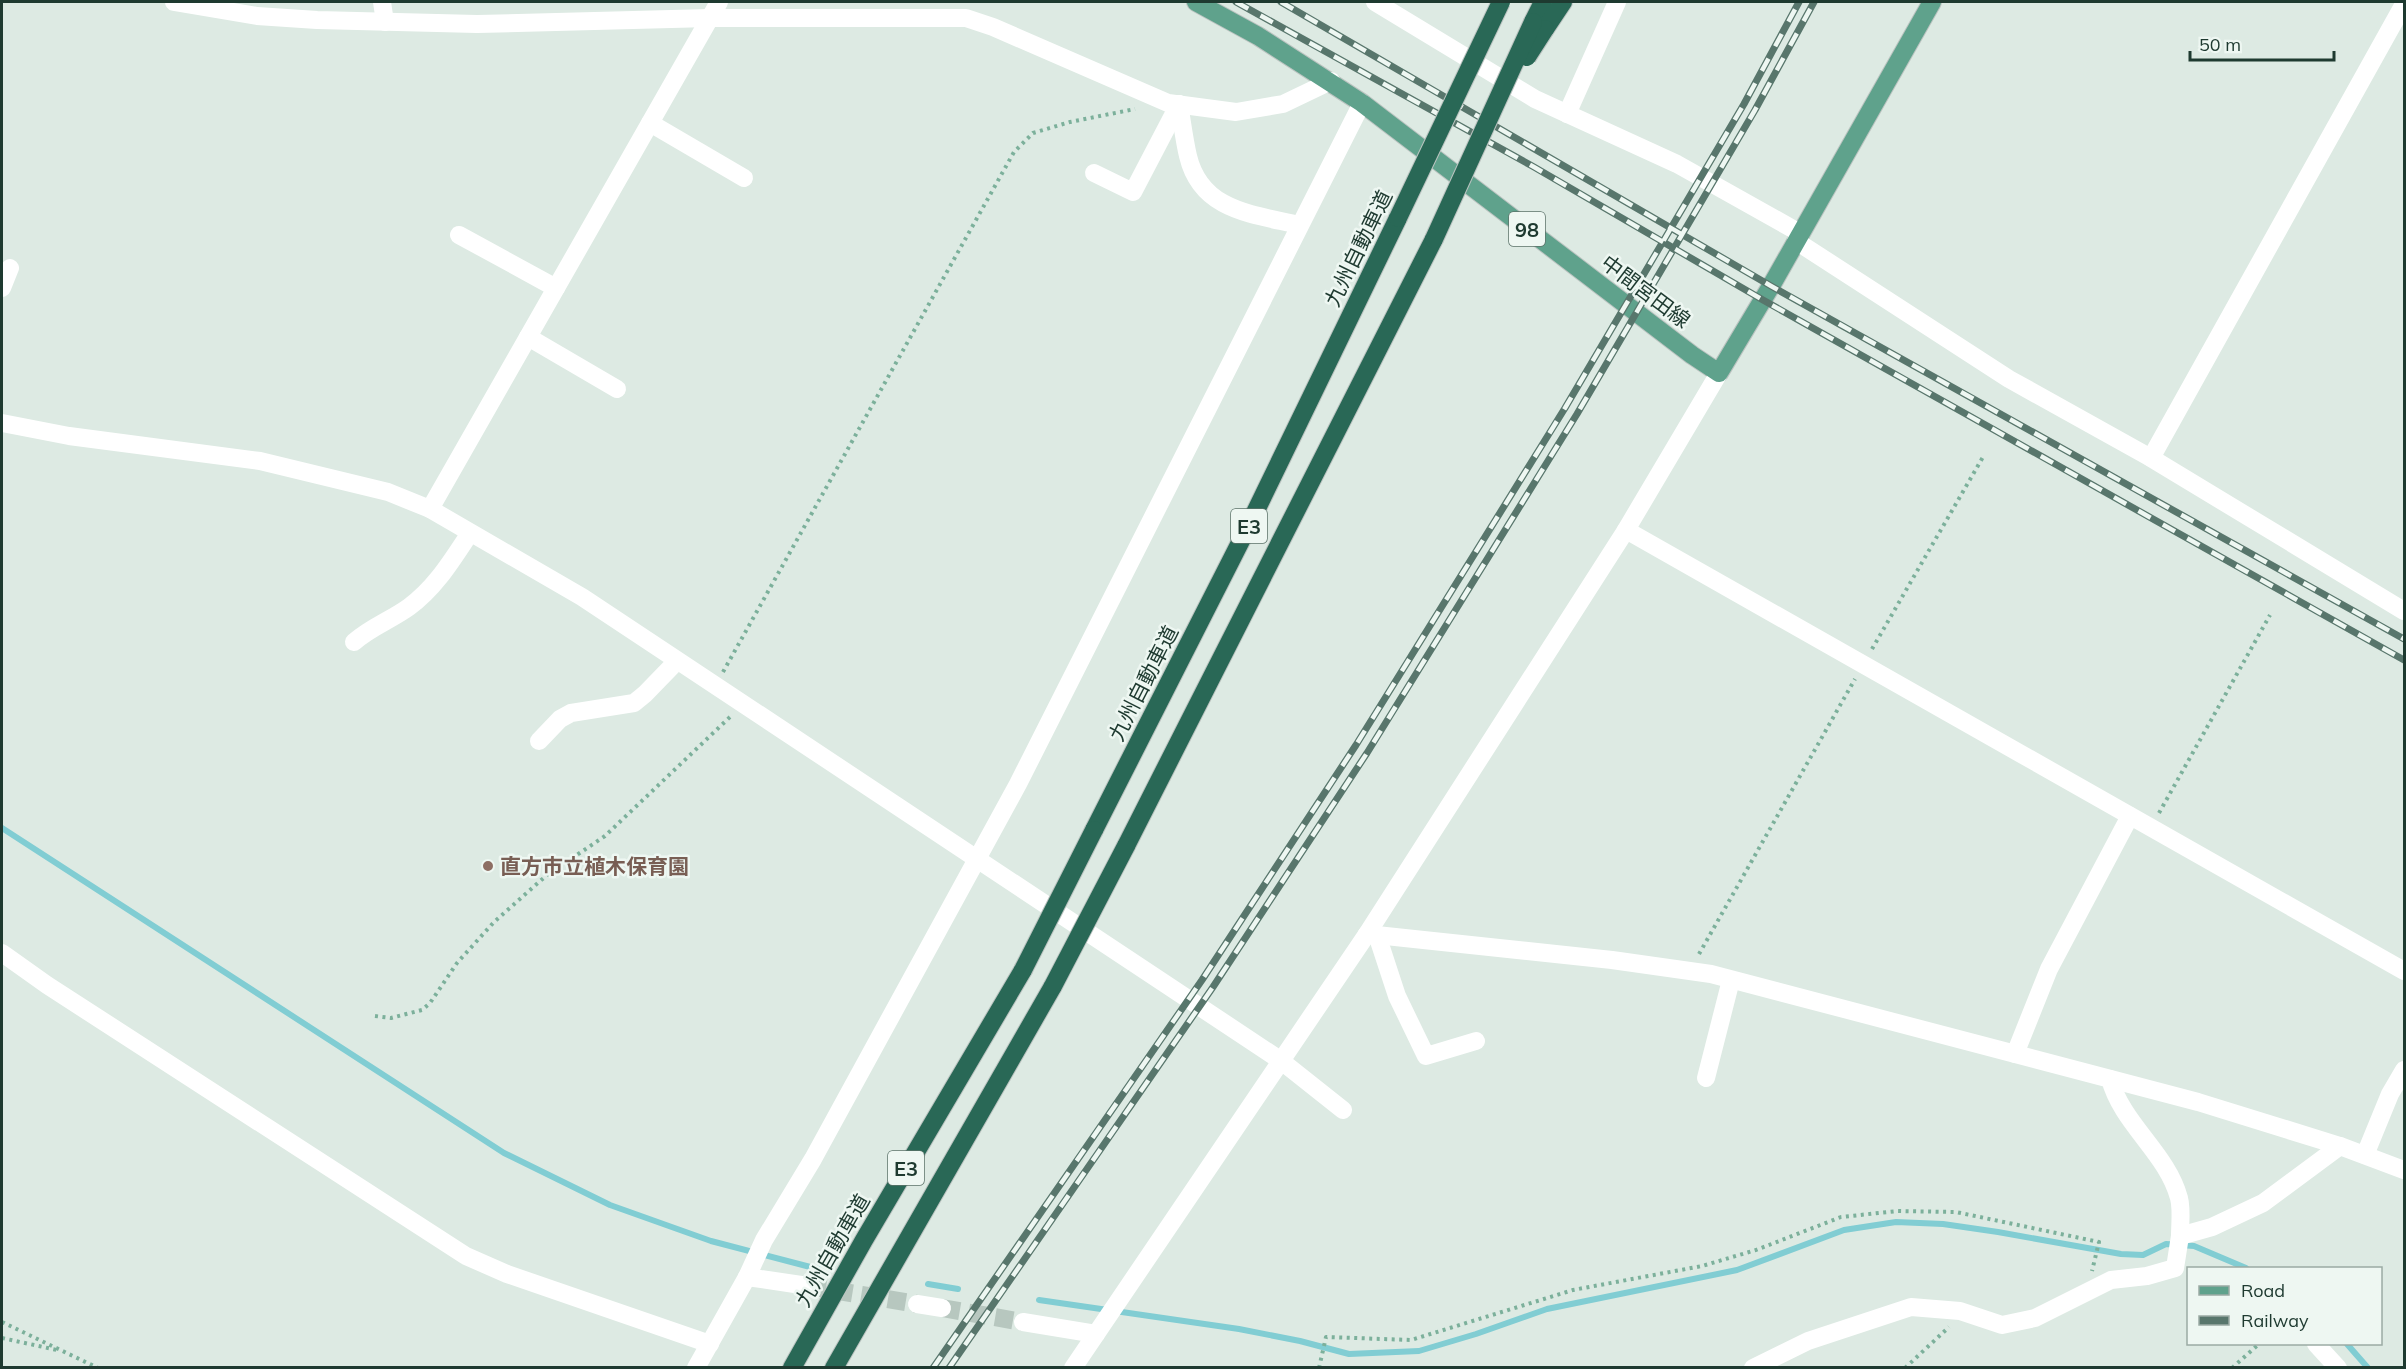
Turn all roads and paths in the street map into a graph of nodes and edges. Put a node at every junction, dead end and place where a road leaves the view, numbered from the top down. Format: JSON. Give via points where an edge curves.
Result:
{"nodes":[{"id":1,"x":174,"y":2,"type":"edge"},
{"id":2,"x":382,"y":2,"type":"edge"},
{"id":3,"x":719,"y":2,"type":"edge"},
{"id":4,"x":1196,"y":2,"type":"edge"},
{"id":5,"x":1375,"y":2,"type":"edge"},
{"id":6,"x":1501,"y":2,"type":"edge"},
{"id":7,"x":1543,"y":2,"type":"edge"},
{"id":8,"x":1563,"y":2,"type":"edge"},
{"id":9,"x":1617,"y":2,"type":"edge"},
{"id":10,"x":1932,"y":2,"type":"edge"},
{"id":11,"x":2404,"y":4,"type":"edge"},
{"id":12,"x":1401,"y":9,"type":"edge"},
{"id":13,"x":710,"y":18,"type":"junction"},
{"id":14,"x":385,"y":22,"type":"junction"},
{"id":15,"x":1539,"y":26,"type":"junction"},
{"id":16,"x":1330,"y":81,"type":"junction"},
{"id":17,"x":1362,"y":103,"type":"junction"},
{"id":18,"x":1174,"y":104,"type":"junction"},
{"id":19,"x":1567,"y":114,"type":"junction"},
{"id":20,"x":650,"y":123,"type":"junction"},
{"id":21,"x":1094,"y":173,"type":"dead end"},
{"id":22,"x":744,"y":178,"type":"dead end"},
{"id":23,"x":1299,"y":225,"type":"junction"},
{"id":24,"x":459,"y":235,"type":"dead end"},
{"id":25,"x":1798,"y":237,"type":"junction"},
{"id":26,"x":10,"y":268,"type":"dead end"},
{"id":27,"x":2,"y":288,"type":"edge"},
{"id":28,"x":556,"y":288,"type":"junction"},
{"id":29,"x":528,"y":337,"type":"junction"},
{"id":30,"x":1719,"y":373,"type":"junction"},
{"id":31,"x":617,"y":388,"type":"dead end"},
{"id":32,"x":2,"y":423,"type":"edge"},
{"id":33,"x":1983,"y":457,"type":"dead end"},
{"id":34,"x":2151,"y":458,"type":"junction"},
{"id":35,"x":430,"y":509,"type":"junction"},
{"id":36,"x":1626,"y":530,"type":"junction"},
{"id":37,"x":470,"y":532,"type":"junction"},
{"id":38,"x":2404,"y":610,"type":"edge"},
{"id":39,"x":2270,"y":615,"type":"dead end"},
{"id":40,"x":354,"y":642,"type":"dead end"},
{"id":41,"x":677,"y":661,"type":"junction"},
{"id":42,"x":1864,"y":664,"type":"junction"},
{"id":43,"x":715,"y":687,"type":"junction"},
{"id":44,"x":743,"y":705,"type":"junction"},
{"id":45,"x":539,"y":741,"type":"dead end"},
{"id":46,"x":2130,"y":816,"type":"junction"},
{"id":47,"x":2151,"y":828,"type":"junction"},
{"id":48,"x":978,"y":859,"type":"junction"},
{"id":49,"x":1372,"y":934,"type":"junction"},
{"id":50,"x":2,"y":953,"type":"edge"},
{"id":51,"x":1689,"y":971,"type":"junction"},
{"id":52,"x":2404,"y":971,"type":"edge"},
{"id":53,"x":1731,"y":980,"type":"junction"},
{"id":54,"x":375,"y":1016,"type":"dead end"},
{"id":55,"x":1476,"y":1041,"type":"dead end"},
{"id":56,"x":2015,"y":1054,"type":"junction"},
{"id":57,"x":1280,"y":1060,"type":"junction"},
{"id":58,"x":2404,"y":1070,"type":"edge"},
{"id":59,"x":1706,"y":1078,"type":"dead end"},
{"id":60,"x":2110,"y":1079,"type":"junction"},
{"id":61,"x":1343,"y":1110,"type":"dead end"},
{"id":62,"x":2340,"y":1146,"type":"junction"},
{"id":63,"x":2365,"y":1155,"type":"junction"},
{"id":64,"x":2404,"y":1170,"type":"edge"},
{"id":65,"x":2180,"y":1236,"type":"junction"},
{"id":66,"x":2182,"y":1270,"type":"edge"},
{"id":67,"x":749,"y":1272,"type":"junction"},
{"id":68,"x":808,"y":1286,"type":"tunnel mouth"},
{"id":69,"x":2092,"y":1290,"type":"junction"},
{"id":70,"x":917,"y":1304,"type":"tunnel mouth"},
{"id":71,"x":942,"y":1308,"type":"tunnel mouth"},
{"id":72,"x":1965,"y":1312,"type":"junction"},
{"id":73,"x":2,"y":1322,"type":"edge"},
{"id":74,"x":1023,"y":1322,"type":"tunnel mouth"},
{"id":75,"x":1098,"y":1330,"type":"junction"},
{"id":76,"x":2,"y":1338,"type":"edge"},
{"id":77,"x":710,"y":1344,"type":"junction"},
{"id":78,"x":2258,"y":1345,"type":"edge"},
{"id":79,"x":2317,"y":1345,"type":"edge"},
{"id":80,"x":63,"y":1352,"type":"junction"},
{"id":81,"x":98,"y":1368,"type":"edge"},
{"id":82,"x":696,"y":1368,"type":"edge"},
{"id":83,"x":792,"y":1368,"type":"edge"},
{"id":84,"x":834,"y":1368,"type":"edge"},
{"id":85,"x":1073,"y":1368,"type":"edge"},
{"id":86,"x":1319,"y":1368,"type":"edge"},
{"id":87,"x":1753,"y":1368,"type":"edge"},
{"id":88,"x":1905,"y":1368,"type":"edge"},
{"id":89,"x":2232,"y":1368,"type":"edge"},
{"id":90,"x":2338,"y":1368,"type":"edge"}],
"edges":[{"from":1,"to":14,"type":"street","via":[[257,16]]},
{"from":2,"to":14,"type":"street"},
{"from":3,"to":13,"type":"street"},
{"from":4,"to":16,"type":"main road","name":"中間宮田線","number":"98"},
{"from":5,"to":12,"type":"street"},
{"from":6,"to":83,"type":"highway","name":"九州自動車道","number":"E3","bridge":true,"via":[[1249,525],[1023,970]]},
{"from":7,"to":15,"type":"highway","number":"E3"},
{"from":8,"to":15,"type":"highway"},
{"from":9,"to":19,"type":"street"},
{"from":10,"to":25,"type":"main road"},
{"from":11,"to":34,"type":"street"},
{"from":12,"to":19,"type":"street","via":[[1535,99]]},
{"from":13,"to":14,"type":"street","via":[[477,24]]},
{"from":13,"to":18,"type":"street","via":[[966,18]]},
{"from":13,"to":20,"type":"street"},
{"from":15,"to":84,"type":"highway","number":"E3","bridge":true,"via":[[1053,987]]},
{"from":16,"to":17,"type":"main road","name":"中間宮田線","number":"98"},
{"from":16,"to":18,"type":"street","via":[[1283,105],[1236,112]]},
{"from":17,"to":23,"type":"street"},
{"from":17,"to":30,"type":"main road","name":"中間宮田線","number":"98"},
{"from":18,"to":21,"type":"street","via":[[1133,192]]},
{"from":18,"to":23,"type":"street","via":[[1188,157],[1200,185],[1215,200],[1237,210]]},
{"from":18,"to":43,"type":"path","via":[[1070,122],[1033,133],[1014,152]]},
{"from":19,"to":25,"type":"street","via":[[1677,164]]},
{"from":20,"to":22,"type":"street"},
{"from":20,"to":28,"type":"street"},
{"from":23,"to":48,"type":"street"},
{"from":24,"to":28,"type":"street"},
{"from":25,"to":30,"type":"main road"},
{"from":25,"to":34,"type":"street","via":[[2008,379]]},
{"from":26,"to":27,"type":"street"},
{"from":28,"to":29,"type":"street"},
{"from":29,"to":31,"type":"street"},
{"from":29,"to":35,"type":"street"},
{"from":30,"to":36,"type":"street"},
{"from":32,"to":35,"type":"street","via":[[69,436],[260,461],[379,489]]},
{"from":33,"to":42,"type":"path"},
{"from":34,"to":38,"type":"street"},
{"from":35,"to":37,"type":"street"},
{"from":36,"to":42,"type":"street"},
{"from":36,"to":49,"type":"street"},
{"from":37,"to":40,"type":"street","via":[[441,578],[426,593],[366,630]]},
{"from":37,"to":41,"type":"street","via":[[582,597]]},
{"from":39,"to":47,"type":"path"},
{"from":41,"to":43,"type":"street"},
{"from":41,"to":45,"type":"street","via":[[634,702],[571,713]]},
{"from":42,"to":46,"type":"street"},
{"from":42,"to":51,"type":"path"},
{"from":43,"to":44,"type":"street"},
{"from":44,"to":48,"type":"street"},
{"from":44,"to":54,"type":"path","via":[[605,836],[547,875],[494,922],[422,1011],[391,1018]]},
{"from":46,"to":47,"type":"street"},
{"from":46,"to":56,"type":"street","via":[[2049,969]]},
{"from":47,"to":52,"type":"street"},
{"from":48,"to":57,"type":"street"},
{"from":48,"to":67,"type":"street"},
{"from":49,"to":51,"type":"street"},
{"from":49,"to":55,"type":"street","via":[[1426,1056]]},
{"from":49,"to":57,"type":"street"},
{"from":50,"to":77,"type":"street","via":[[466,1256],[507,1274]]},
{"from":51,"to":53,"type":"street"},
{"from":53,"to":56,"type":"street"},
{"from":53,"to":59,"type":"street"},
{"from":56,"to":60,"type":"street"},
{"from":57,"to":61,"type":"street"},
{"from":57,"to":75,"type":"street"},
{"from":58,"to":63,"type":"street"},
{"from":60,"to":62,"type":"street"},
{"from":60,"to":65,"type":"street","via":[[2115,1096],[2169,1173],[2180,1200]]},
{"from":62,"to":63,"type":"street"},
{"from":62,"to":65,"type":"street","via":[[2263,1203],[2212,1227]]},
{"from":63,"to":64,"type":"street"},
{"from":65,"to":66,"type":"street"},
{"from":66,"to":69,"type":"street","via":[[2111,1280]]},
{"from":67,"to":68,"type":"street"},
{"from":67,"to":77,"type":"street"},
{"from":69,"to":72,"type":"street","via":[[2035,1318],[2002,1325]]},
{"from":69,"to":86,"type":"path","via":[[2092,1266],[2099,1242],[1956,1212],[1898,1211],[1841,1217],[1702,1266],[1574,1290],[1411,1340],[1326,1337]]},
{"from":70,"to":71,"type":"street"},
{"from":72,"to":87,"type":"street","via":[[1911,1306],[1808,1341]]},
{"from":72,"to":88,"type":"path"},
{"from":73,"to":80,"type":"path"},
{"from":74,"to":75,"type":"street"},
{"from":75,"to":85,"type":"street"},
{"from":76,"to":80,"type":"path"},
{"from":77,"to":82,"type":"street"},
{"from":78,"to":89,"type":"path"},
{"from":79,"to":90,"type":"street"},
{"from":80,"to":81,"type":"path"}]}
